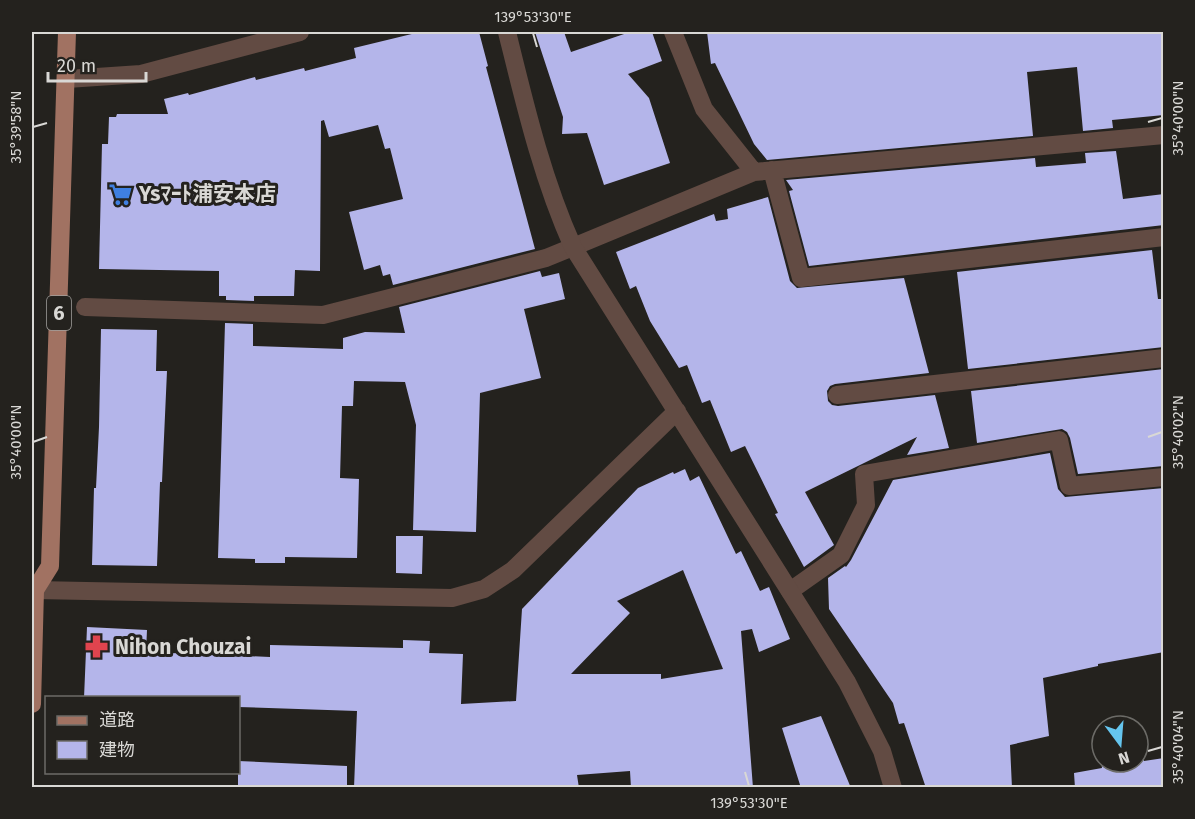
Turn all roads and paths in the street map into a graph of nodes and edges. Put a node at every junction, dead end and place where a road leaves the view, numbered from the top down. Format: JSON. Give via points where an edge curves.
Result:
{"nodes":[{"id":1,"x":67,"y":32,"type":"edge"},
{"id":2,"x":300,"y":32,"type":"edge"},
{"id":3,"x":507,"y":32,"type":"edge"},
{"id":4,"x":673,"y":32,"type":"edge"},
{"id":5,"x":67,"y":79,"type":"junction"},
{"id":6,"x":1164,"y":135,"type":"edge"},
{"id":7,"x":763,"y":171,"type":"junction"},
{"id":8,"x":1164,"y":237,"type":"edge"},
{"id":9,"x":573,"y":247,"type":"junction"},
{"id":10,"x":85,"y":307,"type":"dead end"},
{"id":11,"x":1164,"y":358,"type":"edge"},
{"id":12,"x":837,"y":395,"type":"dead end"},
{"id":13,"x":677,"y":411,"type":"junction"},
{"id":14,"x":1164,"y":477,"type":"edge"},
{"id":15,"x":33,"y":588,"type":"edge"},
{"id":16,"x":790,"y":591,"type":"junction"},
{"id":17,"x":32,"y":704,"type":"edge"},
{"id":18,"x":893,"y":788,"type":"edge"}],
"edges":[{"from":1,"to":5,"type":"main road","number":"6"},
{"from":2,"to":5,"type":"street","via":[[141,74]]},
{"from":3,"to":9,"type":"street","via":[[544,175]]},
{"from":4,"to":7,"type":"street","via":[[704,109]]},
{"from":5,"to":15,"type":"main road","number":"6","via":[[50,566]]},
{"from":6,"to":7,"type":"street"},
{"from":7,"to":8,"type":"street","via":[[801,278]]},
{"from":7,"to":9,"type":"street"},
{"from":9,"to":10,"type":"street","via":[[546,258],[323,315]]},
{"from":9,"to":13,"type":"street"},
{"from":11,"to":12,"type":"street"},
{"from":13,"to":15,"type":"street","via":[[513,570],[484,589],[452,598]]},
{"from":13,"to":16,"type":"street"},
{"from":14,"to":16,"type":"street","via":[[1069,486],[1059,440],[864,474],[866,505],[841,555]]},
{"from":15,"to":17,"type":"main road","number":"6"},
{"from":16,"to":18,"type":"street","via":[[847,682],[882,751]]}]}
